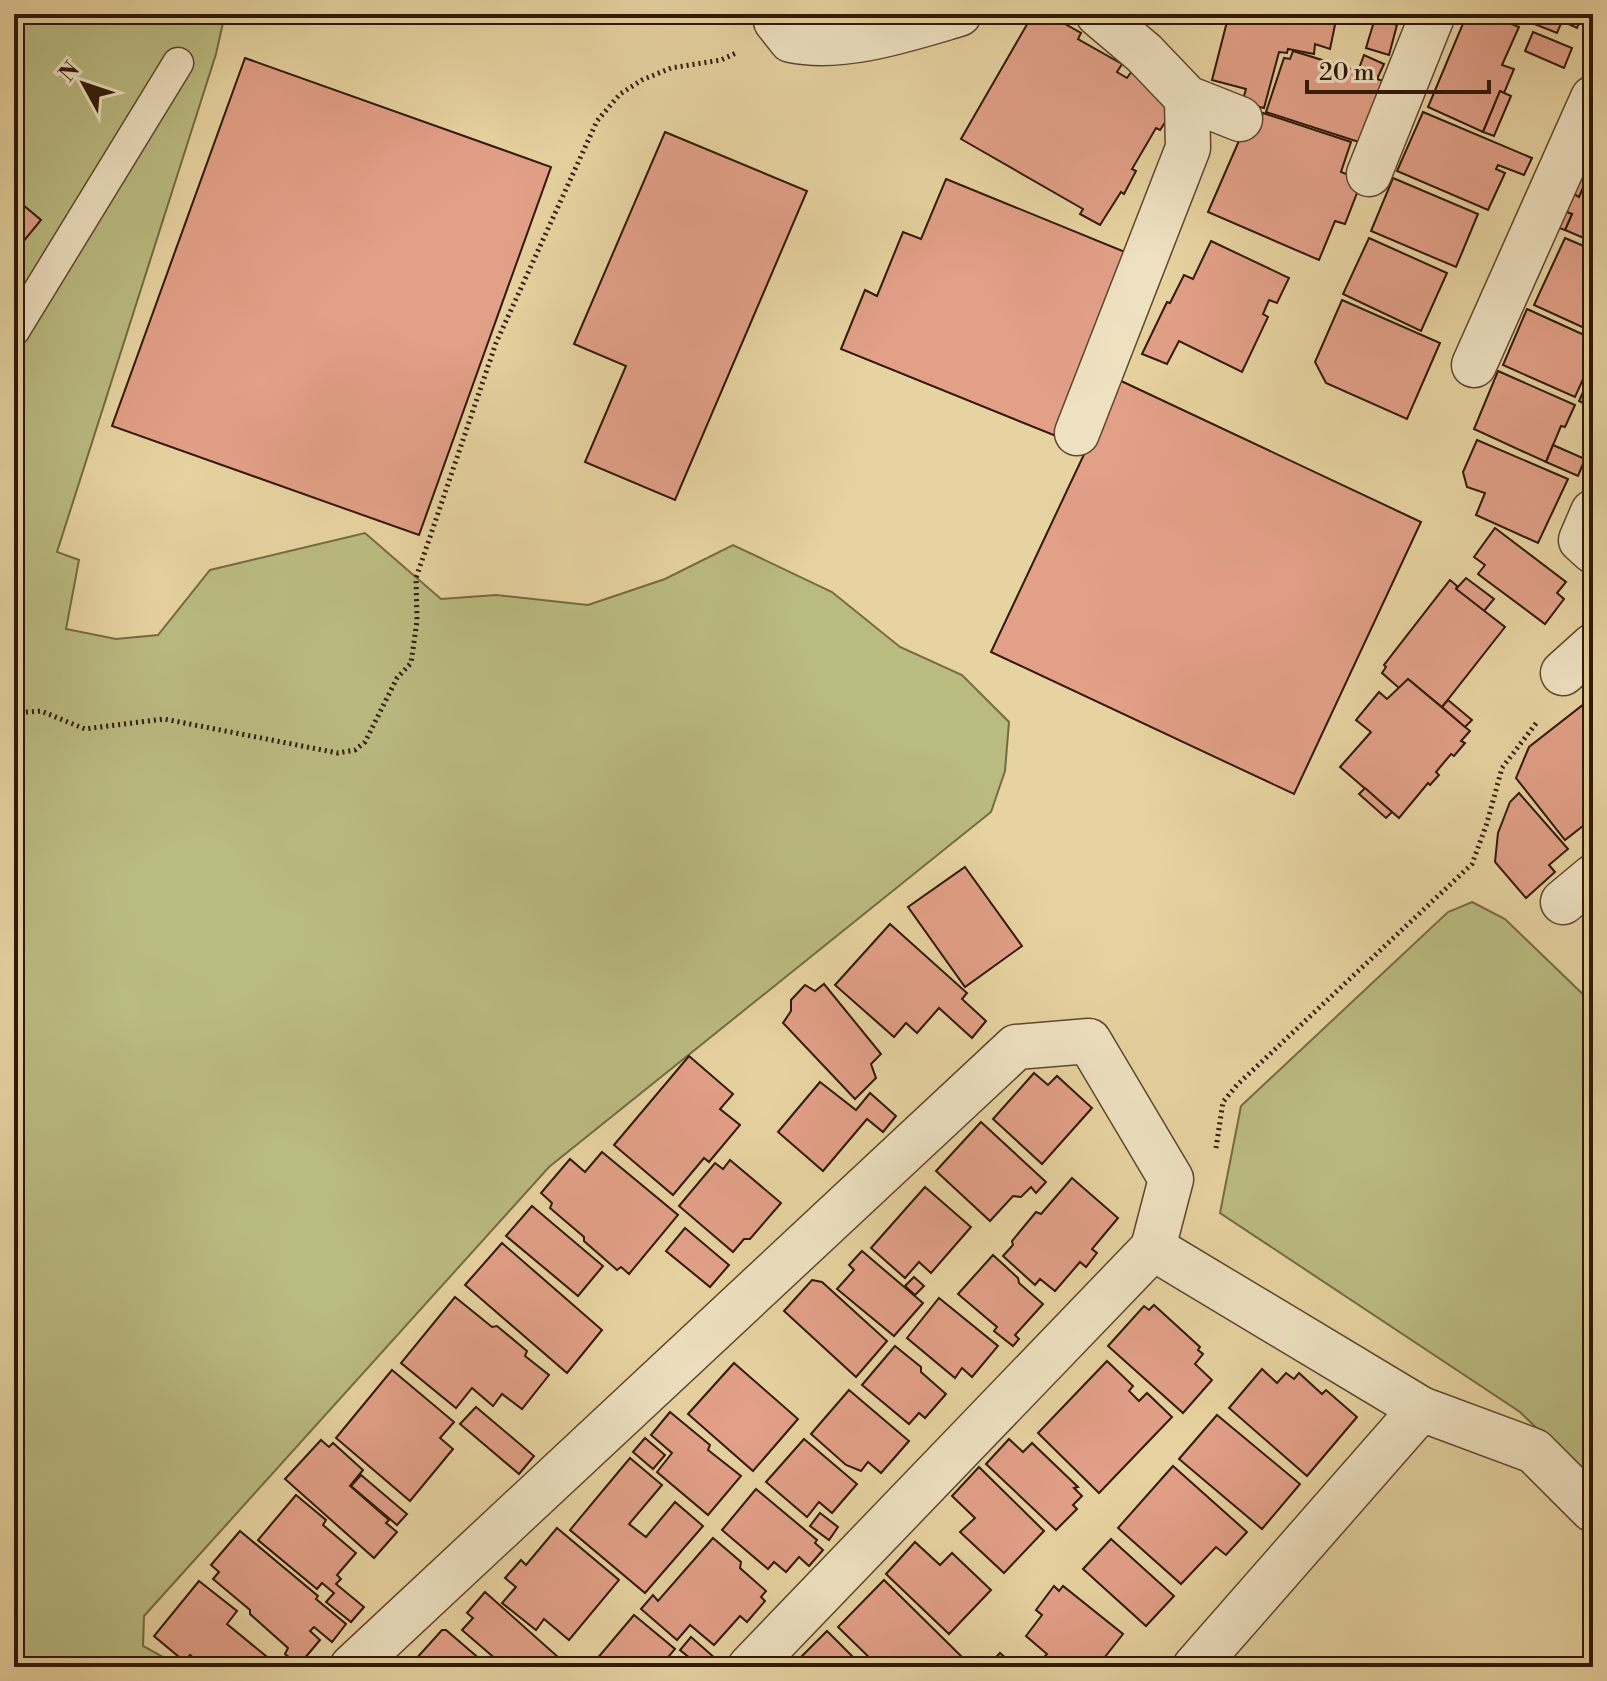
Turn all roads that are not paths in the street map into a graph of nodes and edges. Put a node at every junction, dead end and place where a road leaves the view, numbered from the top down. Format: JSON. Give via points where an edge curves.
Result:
{"nodes":[{"id":1,"x":959,"y":14,"type":"edge"},
{"id":2,"x":1098,"y":14,"type":"edge"},
{"id":3,"x":1433,"y":14,"type":"edge"},
{"id":4,"x":782,"y":22,"type":"edge"},
{"id":5,"x":178,"y":63,"type":"dead end"},
{"id":6,"x":1187,"y":98,"type":"junction"},
{"id":7,"x":1593,"y":98,"type":"edge"},
{"id":8,"x":1240,"y":119,"type":"dead end"},
{"id":9,"x":1369,"y":174,"type":"dead end"},
{"id":10,"x":14,"y":331,"type":"edge"},
{"id":11,"x":1474,"y":365,"type":"dead end"},
{"id":12,"x":1077,"y":433,"type":"dead end"},
{"id":13,"x":1593,"y":512,"type":"edge"},
{"id":14,"x":1593,"y":551,"type":"edge"},
{"id":15,"x":1153,"y":1248,"type":"junction"},
{"id":16,"x":1421,"y":1409,"type":"junction"},
{"id":17,"x":1593,"y":1510,"type":"edge"},
{"id":18,"x":352,"y":1667,"type":"edge"},
{"id":19,"x":750,"y":1667,"type":"edge"},
{"id":20,"x":1195,"y":1667,"type":"edge"}],
"edges":[{"from":1,"to":4,"type":"street","via":[[862,40],[803,43],[791,40]]},
{"from":2,"to":6,"type":"street"},
{"from":3,"to":9,"type":"street"},
{"from":5,"to":10,"type":"lane"},
{"from":6,"to":8,"type":"street"},
{"from":6,"to":12,"type":"street","via":[[1188,148]]},
{"from":7,"to":11,"type":"street"},
{"from":13,"to":14,"type":"street","via":[[1581,540]]},
{"from":15,"to":16,"type":"street"},
{"from":15,"to":18,"type":"street","via":[[1171,1179],[1089,1041],[1016,1047]]},
{"from":15,"to":19,"type":"street"},
{"from":16,"to":17,"type":"street","via":[[1534,1451]]},
{"from":16,"to":20,"type":"street"}]}
